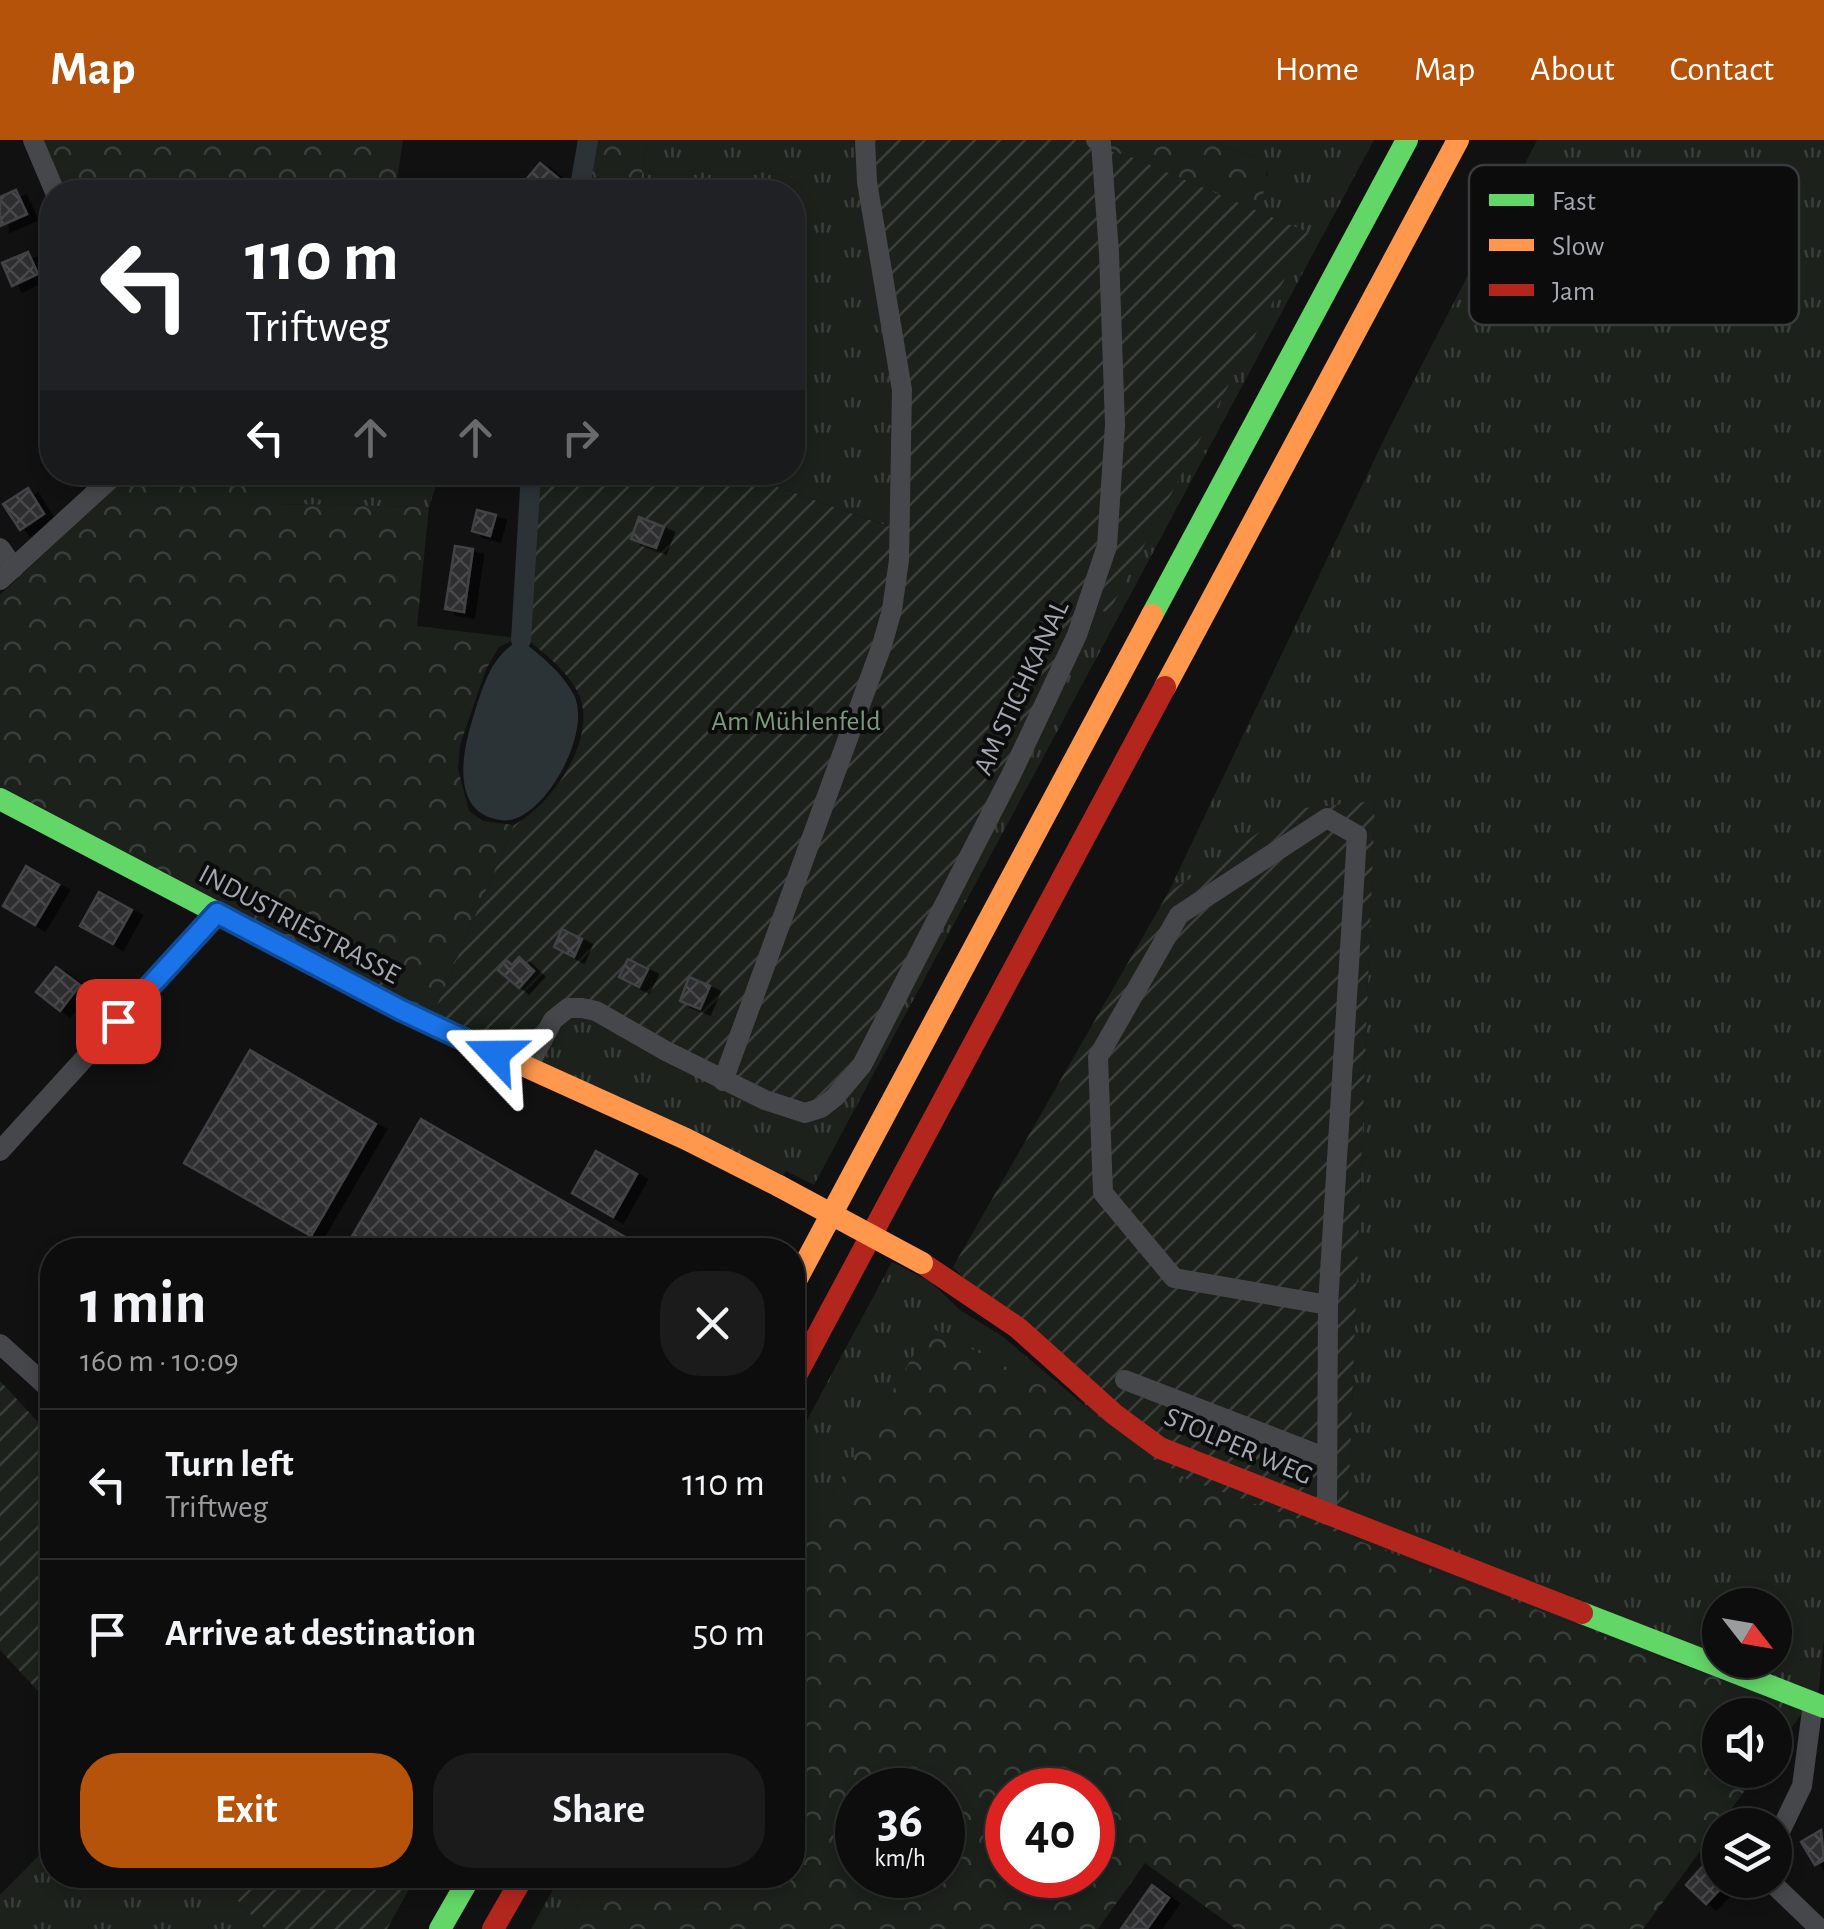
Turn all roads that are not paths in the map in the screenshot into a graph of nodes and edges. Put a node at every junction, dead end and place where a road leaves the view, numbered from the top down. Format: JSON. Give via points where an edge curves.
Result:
{"nodes":[{"id":1,"x":32,"y":140,"type":"edge"},
{"id":2,"x":865,"y":140,"type":"edge"},
{"id":3,"x":1096,"y":140,"type":"edge"},
{"id":4,"x":1407,"y":140,"type":"edge"},
{"id":5,"x":1458,"y":140,"type":"edge"},
{"id":6,"x":50,"y":180,"type":"edge"},
{"id":7,"x":104,"y":485,"type":"edge"},
{"id":8,"x":0,"y":548,"type":"edge"},
{"id":9,"x":7,"y":574,"type":"edge"},
{"id":10,"x":0,"y":799,"type":"edge"},
{"id":11,"x":217,"y":913,"type":"junction"},
{"id":12,"x":528,"y":1067,"type":"junction"},
{"id":13,"x":723,"y":1080,"type":"junction"},
{"id":14,"x":576,"y":1088,"type":"joint"},
{"id":15,"x":0,"y":1151,"type":"edge"},
{"id":16,"x":805,"y":1264,"type":"edge"},
{"id":17,"x":1328,"y":1306,"type":"junction"},
{"id":18,"x":0,"y":1344,"type":"edge"},
{"id":19,"x":805,"y":1360,"type":"edge"},
{"id":20,"x":40,"y":1380,"type":"edge"},
{"id":21,"x":1125,"y":1380,"type":"dead end"},
{"id":22,"x":1327,"y":1458,"type":"junction"},
{"id":23,"x":1327,"y":1515,"type":"junction"},
{"id":24,"x":1819,"y":1705,"type":"edge"},
{"id":25,"x":1791,"y":1808,"type":"edge"},
{"id":26,"x":464,"y":1888,"type":"edge"},
{"id":27,"x":517,"y":1888,"type":"edge"},
{"id":28,"x":1788,"y":1898,"type":"edge"},
{"id":29,"x":440,"y":1929,"type":"edge"},
{"id":30,"x":493,"y":1929,"type":"edge"},
{"id":31,"x":1820,"y":1929,"type":"edge"}],
"edges":[{"from":1,"to":6,"type":"street"},
{"from":2,"to":13,"type":"street","via":[[902,390],[896,585],[882,645]]},
{"from":3,"to":13,"type":"street","name":"AM STICHKANAL","via":[[1109,254],[1114,468],[1106,546],[1078,634],[852,1082],[805,1113]]},
{"from":4,"to":16,"type":"main road"},
{"from":5,"to":19,"type":"main road"},
{"from":7,"to":9,"type":"street"},
{"from":8,"to":9,"type":"street"},
{"from":10,"to":11,"type":"main road","name":"INDUSTRIESTRASSE"},
{"from":11,"to":12,"type":"main road","name":"INDUSTRIESTRASSE","via":[[401,1010]]},
{"from":11,"to":15,"type":"street"},
{"from":12,"to":13,"type":"street","name":"AM STICHKANAL","via":[[553,1020],[568,1008],[582,1008]]},
{"from":12,"to":14,"type":"main road","name":"INDUSTRIESTRASSE"},
{"from":14,"to":23,"type":"main road","name":"STOLPER WEG","bridge":true,"via":[[716,1151],[922,1263],[1007,1318],[1150,1442]]},
{"from":17,"to":17,"type":"street","via":[[1357,834],[1327,818],[1179,915],[1098,1057],[1103,1193],[1174,1278]]},
{"from":17,"to":22,"type":"street"},
{"from":18,"to":20,"type":"street"},
{"from":21,"to":22,"type":"street"},
{"from":22,"to":23,"type":"street"},
{"from":23,"to":24,"type":"main road","name":"STOLPER WEG"},
{"from":24,"to":25,"type":"street"},
{"from":26,"to":29,"type":"main road"},
{"from":27,"to":30,"type":"main road"},
{"from":28,"to":31,"type":"street"}]}
